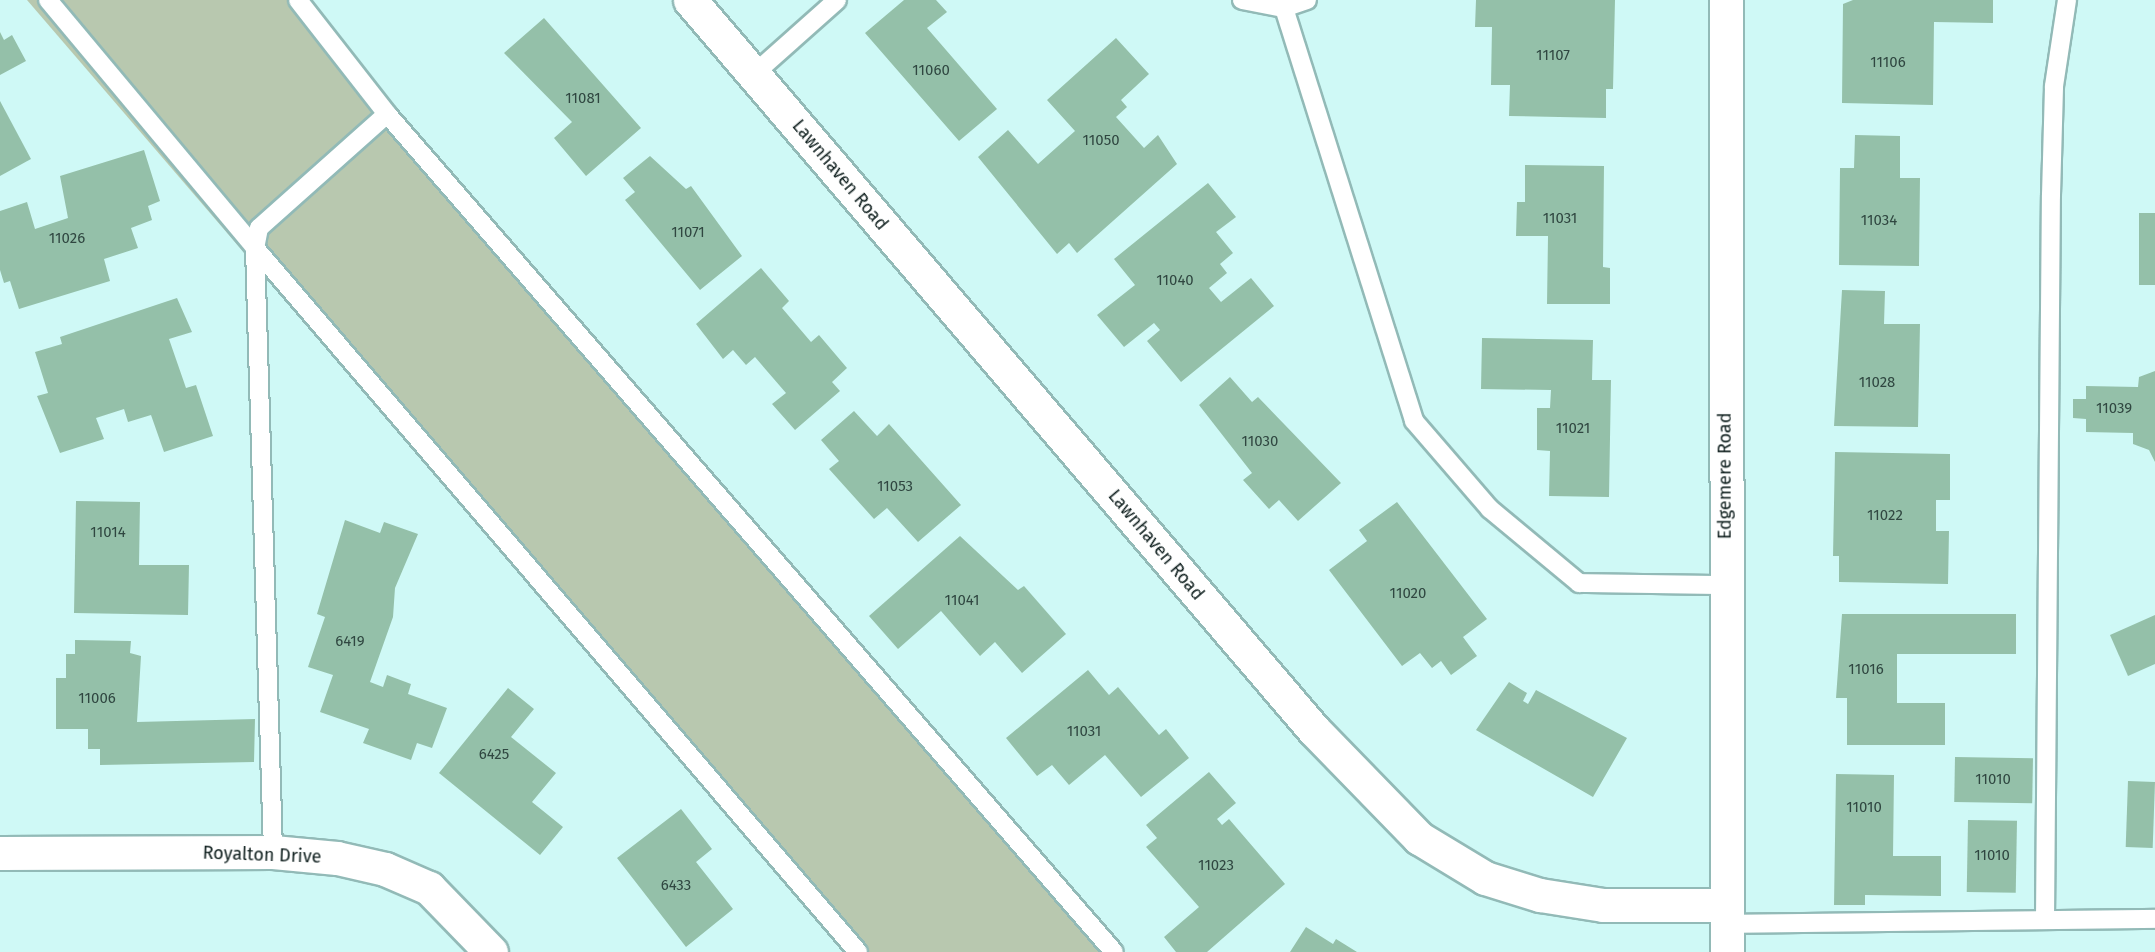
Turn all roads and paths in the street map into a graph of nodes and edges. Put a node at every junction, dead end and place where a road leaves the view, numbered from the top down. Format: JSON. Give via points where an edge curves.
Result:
{"nodes":[{"id":1,"x":48,"y":0,"type":"edge"},
{"id":2,"x":298,"y":0,"type":"edge"},
{"id":3,"x":690,"y":0,"type":"edge"},
{"id":4,"x":837,"y":0,"type":"edge"},
{"id":5,"x":1242,"y":0,"type":"edge"},
{"id":6,"x":1306,"y":0,"type":"edge"},
{"id":7,"x":1726,"y":0,"type":"edge"},
{"id":8,"x":2067,"y":0,"type":"edge"},
{"id":9,"x":1284,"y":8,"type":"junction"},
{"id":10,"x":754,"y":74,"type":"junction"},
{"id":11,"x":387,"y":114,"type":"junction"},
{"id":12,"x":255,"y":248,"type":"junction"},
{"id":13,"x":1725,"y":585,"type":"junction"},
{"id":14,"x":273,"y":852,"type":"junction"},
{"id":15,"x":0,"y":853,"type":"edge"},
{"id":16,"x":2044,"y":919,"type":"junction"},
{"id":17,"x":2155,"y":919,"type":"edge"},
{"id":18,"x":1727,"y":927,"type":"edge"},
{"id":19,"x":491,"y":952,"type":"edge"},
{"id":20,"x":858,"y":952,"type":"edge"},
{"id":21,"x":1114,"y":952,"type":"edge"}],
"edges":[{"from":1,"to":12,"type":"lane"},
{"from":2,"to":11,"type":"lane"},
{"from":3,"to":10,"type":"street","name":"Lawnhaven Road"},
{"from":4,"to":10,"type":"lane"},
{"from":5,"to":9,"type":"lane"},
{"from":6,"to":9,"type":"lane"},
{"from":7,"to":13,"type":"street","name":"Edgemere Road"},
{"from":8,"to":16,"type":"lane","via":[[2054,86],[2051,195]]},
{"from":9,"to":13,"type":"lane","via":[[1414,421],[1490,509],[1579,583]]},
{"from":10,"to":18,"type":"street","name":"Lawnhaven Road","via":[[1314,730],[1419,838],[1485,878],[1540,895]]},
{"from":11,"to":12,"type":"lane","via":[[259,228]]},
{"from":11,"to":21,"type":"lane"},
{"from":12,"to":14,"type":"lane"},
{"from":12,"to":20,"type":"lane"},
{"from":13,"to":18,"type":"street","name":"Edgemere Road"},
{"from":14,"to":15,"type":"street","name":"Royalton Drive"},
{"from":14,"to":19,"type":"street","name":"Royalton Drive","via":[[356,863],[429,888]]},
{"from":16,"to":17,"type":"lane"},
{"from":16,"to":18,"type":"lane"}]}
